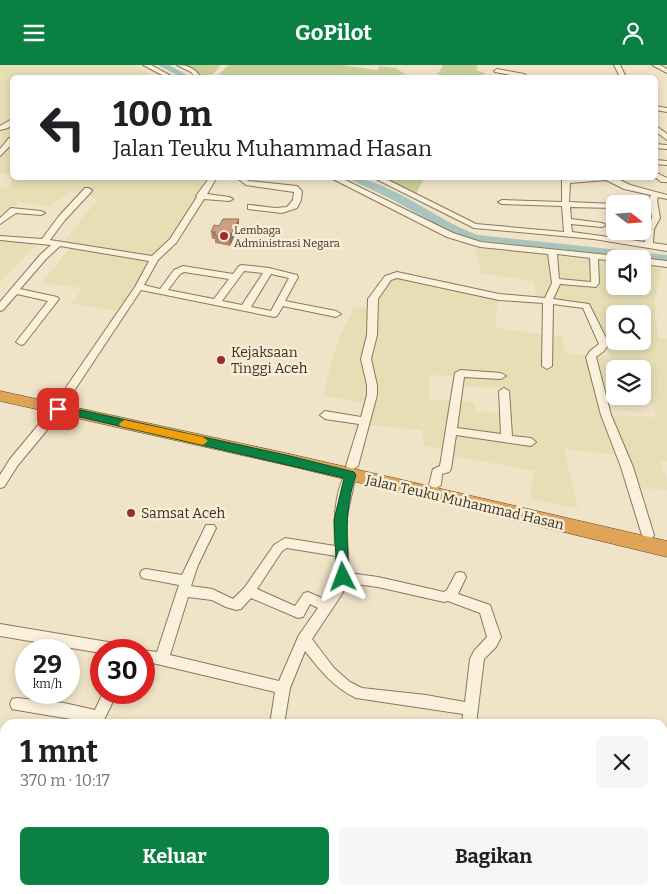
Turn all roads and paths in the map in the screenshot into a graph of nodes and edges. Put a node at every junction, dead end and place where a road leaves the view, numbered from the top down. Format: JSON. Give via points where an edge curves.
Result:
{"nodes":[{"id":1,"x":146,"y":65,"type":"edge"},
{"id":2,"x":180,"y":65,"type":"edge"},
{"id":3,"x":655,"y":65,"type":"edge"},
{"id":4,"x":527,"y":68,"type":"dead end"},
{"id":5,"x":497,"y":69,"type":"edge"},
{"id":6,"x":667,"y":71,"type":"edge"},
{"id":7,"x":166,"y":75,"type":"edge"},
{"id":8,"x":196,"y":75,"type":"edge"},
{"id":9,"x":517,"y":75,"type":"edge"},
{"id":10,"x":525,"y":75,"type":"edge"},
{"id":11,"x":660,"y":130,"type":"edge"},
{"id":12,"x":667,"y":138,"type":"edge"},
{"id":13,"x":10,"y":142,"type":"edge"},
{"id":14,"x":0,"y":154,"type":"edge"},
{"id":15,"x":658,"y":176,"type":"edge"},
{"id":16,"x":664,"y":179,"type":"dead end"},
{"id":17,"x":213,"y":180,"type":"edge"},
{"id":18,"x":219,"y":180,"type":"edge"},
{"id":19,"x":242,"y":180,"type":"edge"},
{"id":20,"x":339,"y":180,"type":"edge"},
{"id":21,"x":381,"y":180,"type":"edge"},
{"id":22,"x":566,"y":180,"type":"edge"},
{"id":23,"x":613,"y":180,"type":"edge"},
{"id":24,"x":88,"y":190,"type":"dead end"},
{"id":25,"x":655,"y":195,"type":"junction"},
{"id":26,"x":205,"y":197,"type":"junction"},
{"id":27,"x":667,"y":197,"type":"edge"},
{"id":28,"x":228,"y":199,"type":"dead end"},
{"id":29,"x":502,"y":202,"type":"dead end"},
{"id":30,"x":566,"y":204,"type":"junction"},
{"id":31,"x":606,"y":206,"type":"edge"},
{"id":32,"x":251,"y":207,"type":"dead end"},
{"id":33,"x":651,"y":209,"type":"edge"},
{"id":34,"x":654,"y":209,"type":"junction"},
{"id":35,"x":41,"y":213,"type":"dead end"},
{"id":36,"x":567,"y":221,"type":"junction"},
{"id":37,"x":0,"y":222,"type":"edge"},
{"id":38,"x":602,"y":225,"type":"dead end"},
{"id":39,"x":568,"y":235,"type":"junction"},
{"id":40,"x":0,"y":238,"type":"edge"},
{"id":41,"x":44,"y":242,"type":"junction"},
{"id":42,"x":58,"y":243,"type":"junction"},
{"id":43,"x":649,"y":245,"type":"junction"},
{"id":44,"x":667,"y":248,"type":"edge"},
{"id":45,"x":552,"y":251,"type":"junction"},
{"id":46,"x":594,"y":256,"type":"junction"},
{"id":47,"x":606,"y":257,"type":"edge"},
{"id":48,"x":154,"y":259,"type":"junction"},
{"id":49,"x":651,"y":262,"type":"edge"},
{"id":50,"x":667,"y":265,"type":"edge"},
{"id":51,"x":270,"y":271,"type":"junction"},
{"id":52,"x":234,"y":277,"type":"junction"},
{"id":53,"x":555,"y":282,"type":"junction"},
{"id":54,"x":139,"y":287,"type":"junction"},
{"id":55,"x":15,"y":291,"type":"junction"},
{"id":56,"x":162,"y":291,"type":"junction"},
{"id":57,"x":548,"y":301,"type":"junction"},
{"id":58,"x":217,"y":303,"type":"junction"},
{"id":59,"x":280,"y":303,"type":"junction"},
{"id":60,"x":245,"y":307,"type":"junction"},
{"id":61,"x":0,"y":308,"type":"edge"},
{"id":62,"x":336,"y":314,"type":"dead end"},
{"id":63,"x":21,"y":342,"type":"dead end"},
{"id":64,"x":484,"y":362,"type":"dead end"},
{"id":65,"x":547,"y":366,"type":"dead end"},
{"id":66,"x":483,"y":374,"type":"junction"},
{"id":67,"x":501,"y":376,"type":"dead end"},
{"id":68,"x":0,"y":388,"type":"edge"},
{"id":69,"x":504,"y":391,"type":"dead end"},
{"id":70,"x":0,"y":396,"type":"edge"},
{"id":71,"x":22,"y":397,"type":"junction"},
{"id":72,"x":60,"y":405,"type":"junction"},
{"id":73,"x":325,"y":415,"type":"dead end"},
{"id":74,"x":364,"y":421,"type":"junction"},
{"id":75,"x":453,"y":431,"type":"junction"},
{"id":76,"x":507,"y":439,"type":"junction"},
{"id":77,"x":531,"y":442,"type":"dead end"},
{"id":78,"x":351,"y":471,"type":"junction"},
{"id":79,"x":0,"y":484,"type":"edge"},
{"id":80,"x":435,"y":485,"type":"junction"},
{"id":81,"x":210,"y":528,"type":"dead end"},
{"id":82,"x":599,"y":529,"type":"junction"},
{"id":83,"x":648,"y":535,"type":"junction"},
{"id":84,"x":667,"y":540,"type":"edge"},
{"id":85,"x":667,"y":549,"type":"edge"},
{"id":86,"x":342,"y":552,"type":"junction"},
{"id":87,"x":146,"y":574,"type":"dead end"},
{"id":88,"x":343,"y":577,"type":"junction"},
{"id":89,"x":460,"y":577,"type":"dead end"},
{"id":90,"x":185,"y":586,"type":"junction"},
{"id":91,"x":249,"y":591,"type":"junction"},
{"id":92,"x":449,"y":596,"type":"junction"},
{"id":93,"x":327,"y":607,"type":"junction"},
{"id":94,"x":0,"y":630,"type":"edge"},
{"id":95,"x":304,"y":639,"type":"junction"},
{"id":96,"x":90,"y":645,"type":"edge"},
{"id":97,"x":155,"y":657,"type":"edge"},
{"id":98,"x":162,"y":659,"type":"junction"},
{"id":99,"x":284,"y":689,"type":"junction"},
{"id":100,"x":17,"y":704,"type":"dead end"},
{"id":101,"x":105,"y":704,"type":"edge"},
{"id":102,"x":470,"y":717,"type":"edge"},
{"id":103,"x":94,"y":719,"type":"edge"},
{"id":104,"x":97,"y":719,"type":"edge"},
{"id":105,"x":278,"y":719,"type":"edge"}],
"edges":[{"from":1,"to":7,"type":"street"},
{"from":2,"to":8,"type":"street"},
{"from":3,"to":6,"type":"street"},
{"from":4,"to":10,"type":"street"},
{"from":5,"to":9,"type":"street"},
{"from":11,"to":12,"type":"street"},
{"from":13,"to":14,"type":"street"},
{"from":15,"to":16,"type":"street"},
{"from":17,"to":26,"type":"street"},
{"from":18,"to":26,"type":"street"},
{"from":19,"to":32,"type":"street","via":[[298,191],[296,205],[292,209]]},
{"from":20,"to":45,"type":"street","via":[[458,239]]},
{"from":21,"to":39,"type":"street","via":[[474,226]]},
{"from":22,"to":30,"type":"street"},
{"from":23,"to":25,"type":"street"},
{"from":24,"to":41,"type":"street"},
{"from":25,"to":27,"type":"street"},
{"from":25,"to":34,"type":"street"},
{"from":26,"to":28,"type":"street"},
{"from":26,"to":48,"type":"street","via":[[173,241]]},
{"from":29,"to":30,"type":"street"},
{"from":30,"to":31,"type":"street"},
{"from":30,"to":36,"type":"street"},
{"from":33,"to":34,"type":"street"},
{"from":34,"to":43,"type":"street","via":[[656,218],[650,229]]},
{"from":35,"to":37,"type":"street","via":[[14,210]]},
{"from":36,"to":38,"type":"street"},
{"from":36,"to":39,"type":"street"},
{"from":39,"to":43,"type":"street"},
{"from":40,"to":41,"type":"street"},
{"from":41,"to":42,"type":"street"},
{"from":42,"to":48,"type":"street"},
{"from":42,"to":55,"type":"street"},
{"from":43,"to":44,"type":"street"},
{"from":45,"to":46,"type":"street"},
{"from":45,"to":53,"type":"street"},
{"from":46,"to":47,"type":"street"},
{"from":46,"to":53,"type":"street","via":[[593,285]]},
{"from":48,"to":54,"type":"street"},
{"from":49,"to":50,"type":"street"},
{"from":51,"to":52,"type":"street","via":[[245,267]]},
{"from":51,"to":59,"type":"street","via":[[294,277]]},
{"from":51,"to":60,"type":"street"},
{"from":52,"to":56,"type":"street","via":[[183,269]]},
{"from":52,"to":58,"type":"street"},
{"from":53,"to":57,"type":"street"},
{"from":54,"to":56,"type":"street"},
{"from":54,"to":72,"type":"street"},
{"from":55,"to":61,"type":"street"},
{"from":55,"to":63,"type":"street","via":[[54,299]]},
{"from":56,"to":58,"type":"street"},
{"from":57,"to":65,"type":"street"},
{"from":57,"to":74,"type":"street","via":[[499,297],[390,276],[372,307],[372,335],[366,359],[372,395]]},
{"from":57,"to":83,"type":"street","via":[[586,306],[602,338],[603,347],[592,353],[592,360],[606,415],[627,467]]},
{"from":58,"to":60,"type":"street"},
{"from":59,"to":60,"type":"street","via":[[274,314]]},
{"from":59,"to":62,"type":"street"},
{"from":64,"to":66,"type":"street"},
{"from":66,"to":67,"type":"street"},
{"from":66,"to":75,"type":"street","via":[[460,373]]},
{"from":68,"to":71,"type":"highway","name":"Jalan Teuku Muhammad Hasan"},
{"from":69,"to":76,"type":"street"},
{"from":70,"to":71,"type":"highway","name":"Jalan Teuku Muhammad Hasan"},
{"from":71,"to":72,"type":"highway","name":"Jalan Teuku Muhammad Hasan"},
{"from":72,"to":78,"type":"highway","name":"Jalan Teuku Muhammad Hasan"},
{"from":72,"to":79,"type":"street"},
{"from":73,"to":74,"type":"street"},
{"from":74,"to":78,"type":"street"},
{"from":75,"to":76,"type":"street"},
{"from":75,"to":80,"type":"street","via":[[446,468],[437,471]]},
{"from":76,"to":77,"type":"street"},
{"from":78,"to":80,"type":"highway","name":"Jalan Teuku Muhammad Hasan"},
{"from":78,"to":82,"type":"highway","name":"Jalan Teuku Muhammad Hasan"},
{"from":78,"to":86,"type":"street","via":[[340,520]]},
{"from":80,"to":82,"type":"highway","name":"Jalan Teuku Muhammad Hasan"},
{"from":81,"to":90,"type":"street"},
{"from":82,"to":83,"type":"highway","name":"Jalan Teuku Muhammad Hasan"},
{"from":82,"to":85,"type":"highway","name":"Jalan Teuku Muhammad Hasan"},
{"from":83,"to":84,"type":"highway","name":"Jalan Teuku Muhammad Hasan"},
{"from":86,"to":88,"type":"street"},
{"from":86,"to":91,"type":"street","via":[[285,543],[278,548]]},
{"from":87,"to":90,"type":"street"},
{"from":88,"to":92,"type":"street"},
{"from":88,"to":93,"type":"street"},
{"from":89,"to":92,"type":"street"},
{"from":90,"to":91,"type":"street","via":[[233,605],[241,602]]},
{"from":90,"to":98,"type":"street"},
{"from":91,"to":93,"type":"street","via":[[298,613],[308,597]]},
{"from":92,"to":102,"type":"street","via":[[485,609],[494,637],[491,645],[480,651],[477,659]]},
{"from":93,"to":95,"type":"street"},
{"from":94,"to":96,"type":"street"},
{"from":95,"to":99,"type":"street"},
{"from":95,"to":102,"type":"street","via":[[329,672],[361,694],[426,701]]},
{"from":97,"to":98,"type":"street"},
{"from":98,"to":99,"type":"street"},
{"from":99,"to":105,"type":"street"},
{"from":100,"to":103,"type":"street","via":[[64,710]]},
{"from":101,"to":104,"type":"street"}]}
